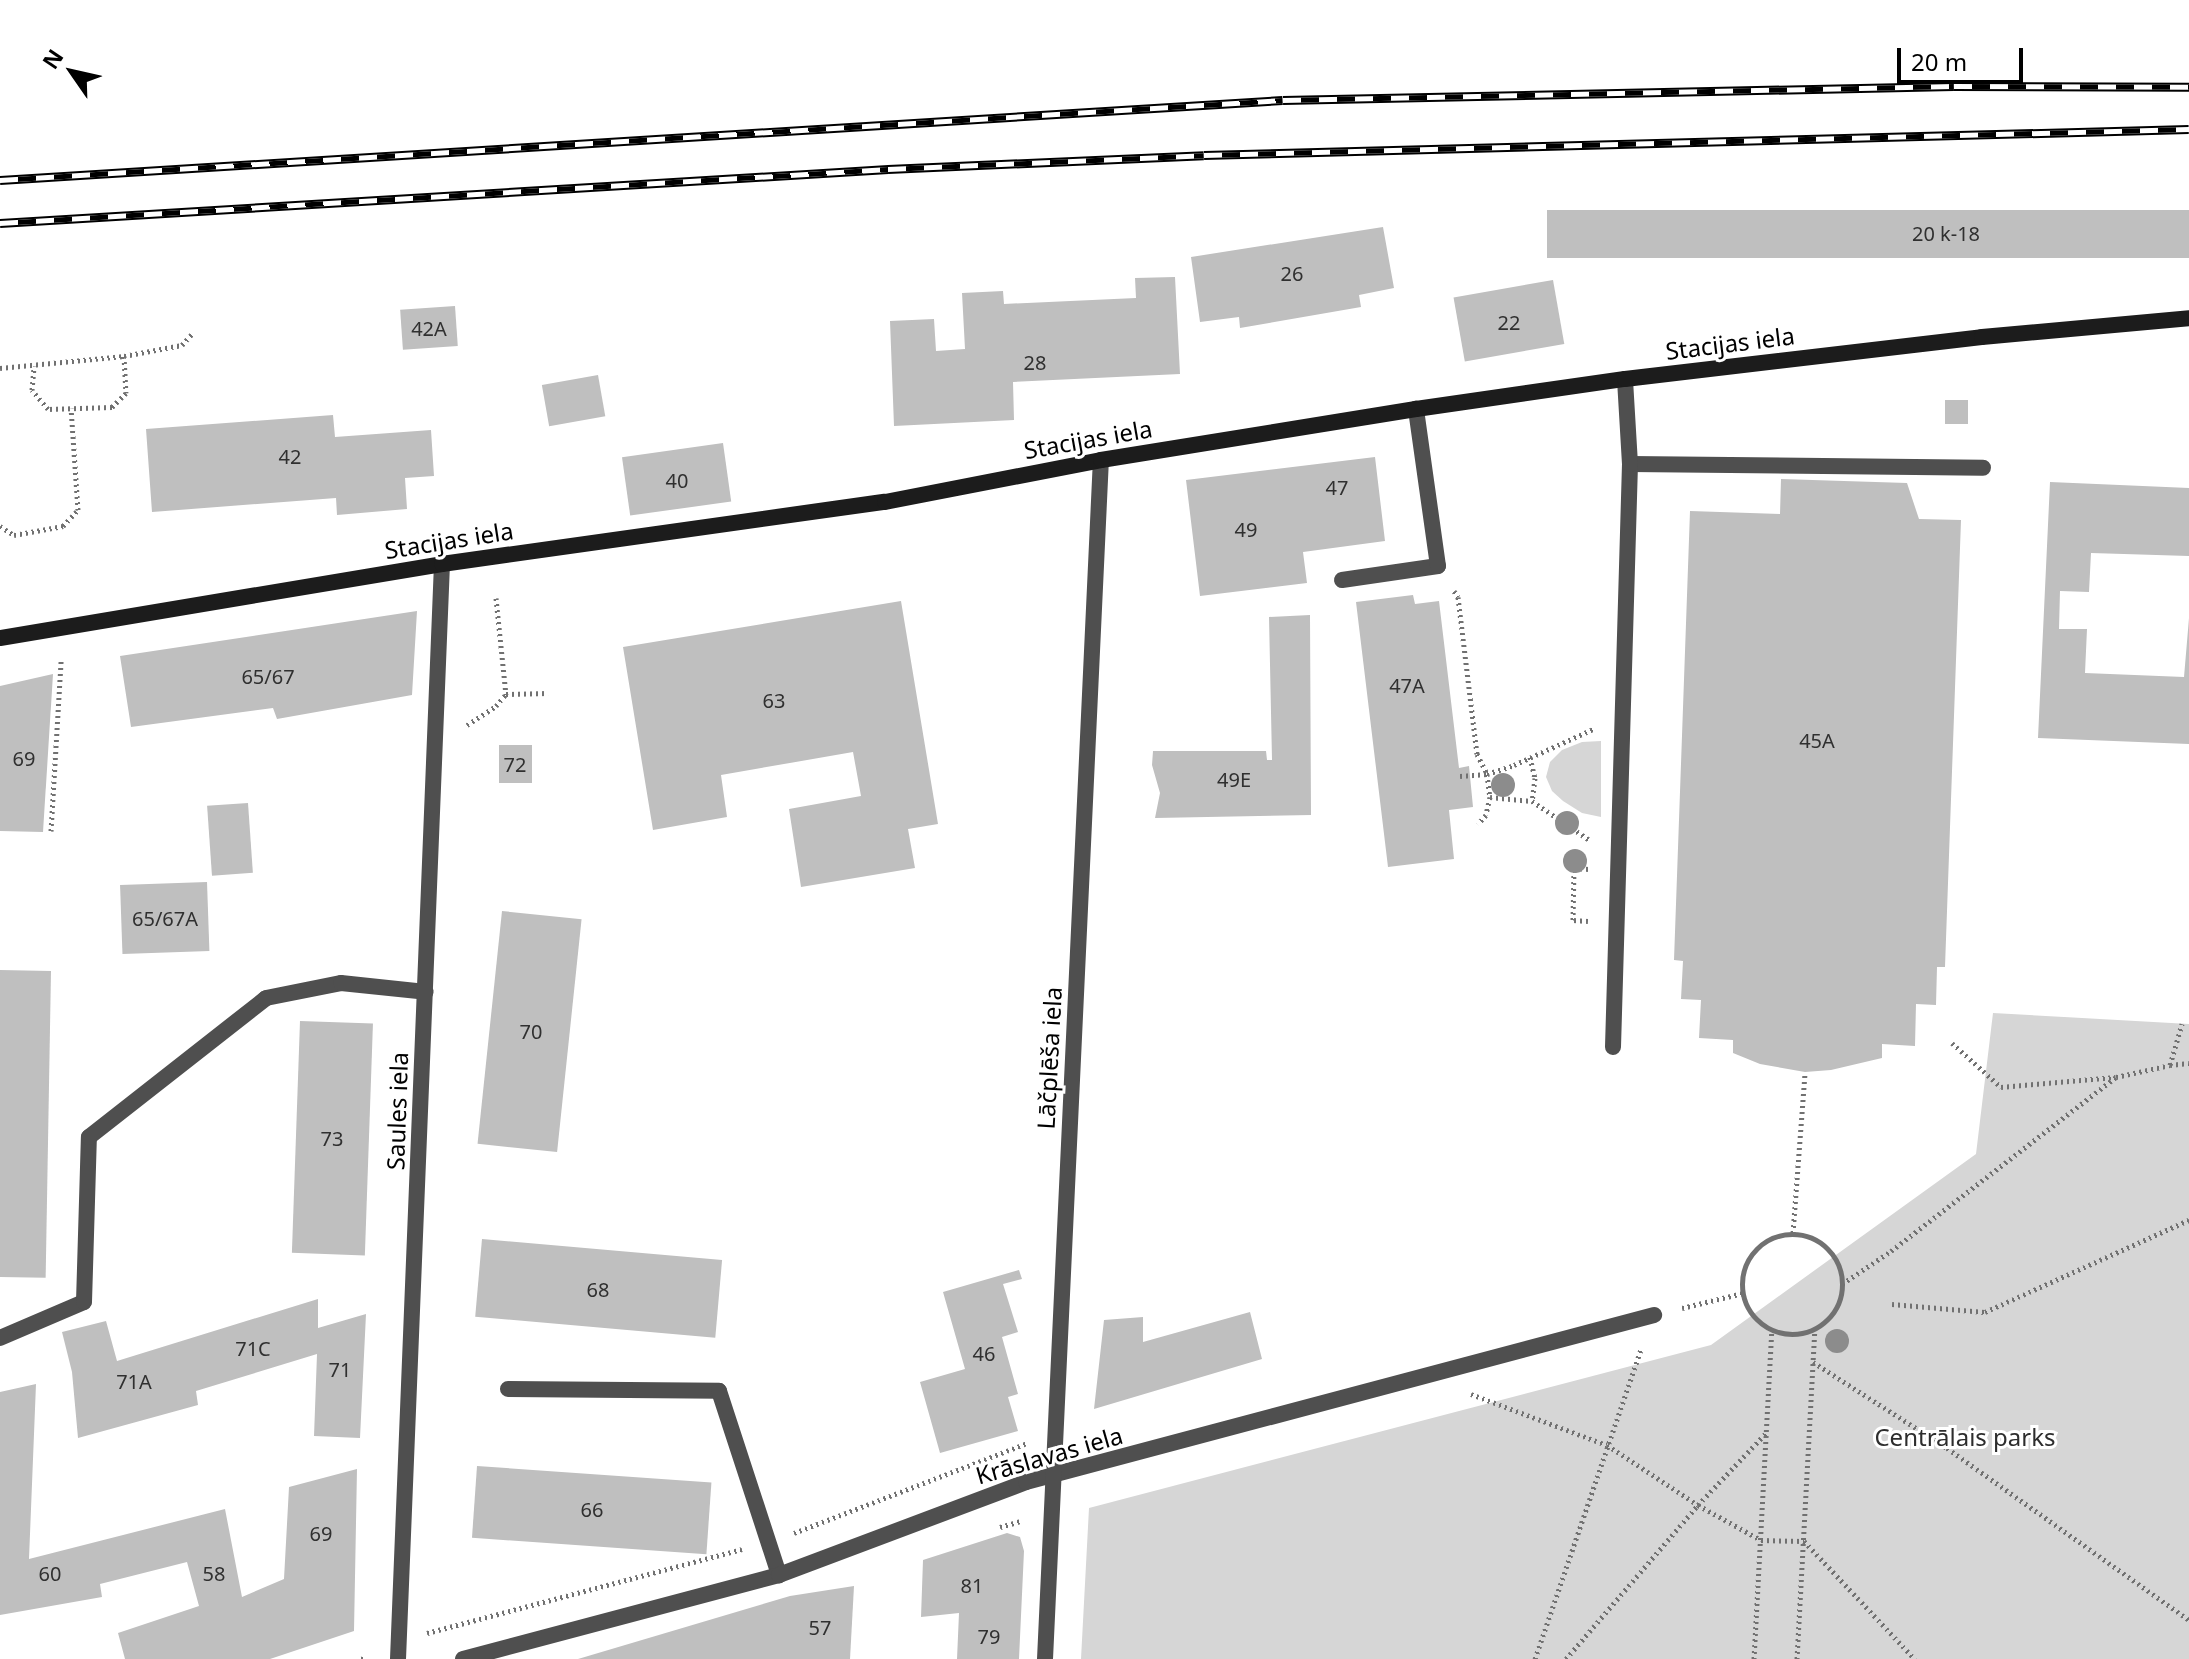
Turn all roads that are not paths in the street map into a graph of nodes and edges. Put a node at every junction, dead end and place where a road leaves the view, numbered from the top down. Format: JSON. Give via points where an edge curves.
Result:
{"nodes":[{"id":1,"x":2189,"y":318,"type":"edge"},
{"id":2,"x":1625,"y":379,"type":"junction"},
{"id":3,"x":1416,"y":409,"type":"junction"},
{"id":4,"x":1101,"y":460,"type":"junction"},
{"id":5,"x":1630,"y":464,"type":"junction"},
{"id":6,"x":1983,"y":468,"type":"dead end"},
{"id":7,"x":442,"y":564,"type":"junction"},
{"id":8,"x":1342,"y":580,"type":"dead end"},
{"id":9,"x":0,"y":638,"type":"edge"},
{"id":10,"x":426,"y":992,"type":"junction"},
{"id":11,"x":1613,"y":1047,"type":"dead end"},
{"id":12,"x":1654,"y":1315,"type":"road end"},
{"id":13,"x":0,"y":1338,"type":"edge"},
{"id":14,"x":508,"y":1389,"type":"dead end"},
{"id":15,"x":1055,"y":1477,"type":"junction"},
{"id":16,"x":779,"y":1575,"type":"junction"},
{"id":17,"x":398,"y":1659,"type":"edge"},
{"id":18,"x":463,"y":1659,"type":"edge"},
{"id":19,"x":1045,"y":1659,"type":"edge"}],
"edges":[{"from":1,"to":2,"type":"street","name":"Stacijas iela"},
{"from":2,"to":3,"type":"street","name":"Stacijas iela"},
{"from":2,"to":5,"type":"street"},
{"from":3,"to":4,"type":"street","name":"Stacijas iela"},
{"from":3,"to":8,"type":"street","via":[[1438,566]]},
{"from":4,"to":7,"type":"street","name":"Stacijas iela","via":[[885,502]]},
{"from":4,"to":15,"type":"street","name":"Lāčplēša iela"},
{"from":5,"to":6,"type":"street"},
{"from":5,"to":11,"type":"street"},
{"from":7,"to":9,"type":"street","name":"Stacijas iela"},
{"from":7,"to":10,"type":"street","name":"Saules iela"},
{"from":10,"to":13,"type":"street","via":[[341,983],[266,998],[89,1137],[84,1302]]},
{"from":10,"to":17,"type":"street","name":"Saules iela"},
{"from":12,"to":15,"type":"street","name":"Krāslavas iela"},
{"from":14,"to":16,"type":"street","via":[[719,1391]]},
{"from":15,"to":16,"type":"street","name":"Krāslavas iela","via":[[1026,1482]]},
{"from":15,"to":19,"type":"street","name":"Lāčplēša iela"},
{"from":16,"to":18,"type":"street","name":"Krāslavas iela"}]}
